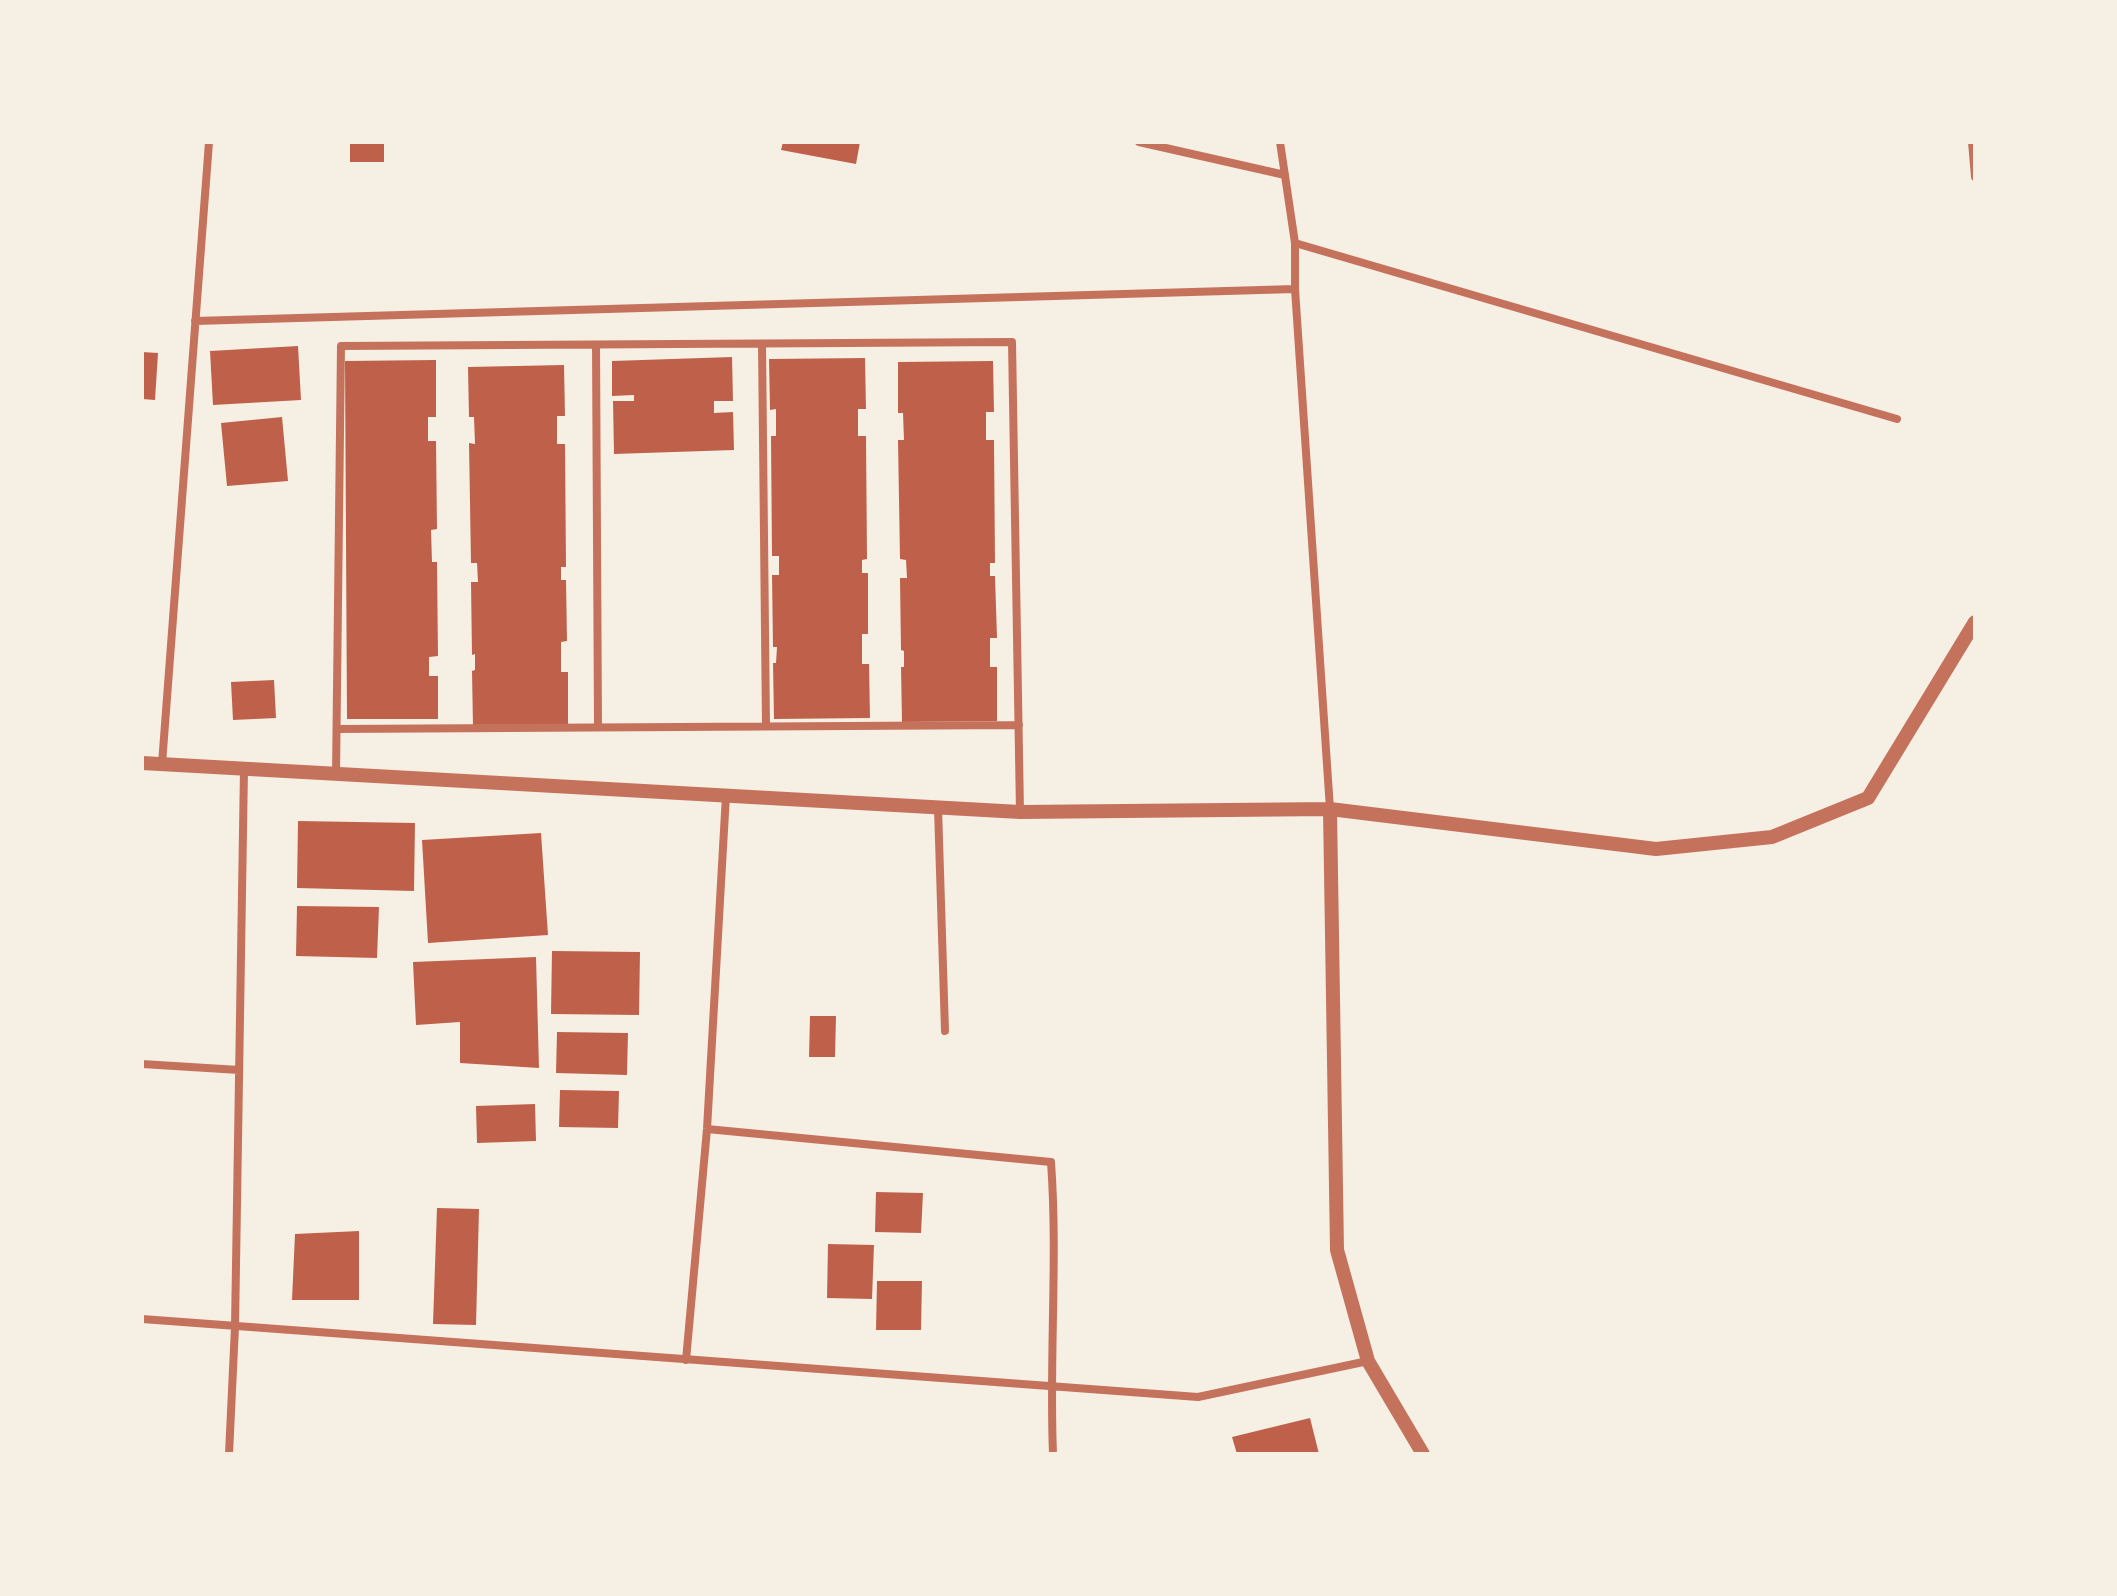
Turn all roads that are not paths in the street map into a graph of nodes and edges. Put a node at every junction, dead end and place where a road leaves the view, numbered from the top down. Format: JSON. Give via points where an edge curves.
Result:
{"nodes":[{"id":1,"x":209,"y":142,"type":"edge"},
{"id":2,"x":1139,"y":142,"type":"edge"},
{"id":3,"x":1280,"y":142,"type":"edge"},
{"id":4,"x":1972,"y":142,"type":"edge"},
{"id":5,"x":1285,"y":175,"type":"junction"},
{"id":6,"x":1975,"y":177,"type":"edge"},
{"id":7,"x":1295,"y":243,"type":"junction"},
{"id":8,"x":1295,"y":289,"type":"junction"},
{"id":9,"x":195,"y":321,"type":"junction"},
{"id":10,"x":762,"y":344,"type":"junction"},
{"id":11,"x":596,"y":345,"type":"junction"},
{"id":12,"x":1897,"y":419,"type":"dead end"},
{"id":13,"x":1975,"y":622,"type":"edge"},
{"id":14,"x":1019,"y":725,"type":"junction"},
{"id":15,"x":766,"y":726,"type":"junction"},
{"id":16,"x":598,"y":727,"type":"junction"},
{"id":17,"x":337,"y":729,"type":"junction"},
{"id":18,"x":142,"y":763,"type":"edge"},
{"id":19,"x":162,"y":764,"type":"junction"},
{"id":20,"x":244,"y":769,"type":"junction"},
{"id":21,"x":336,"y":774,"type":"junction"},
{"id":22,"x":726,"y":795,"type":"junction"},
{"id":23,"x":938,"y":808,"type":"junction"},
{"id":24,"x":1330,"y":809,"type":"junction"},
{"id":25,"x":1020,"y":812,"type":"junction"},
{"id":26,"x":945,"y":1031,"type":"dead end"},
{"id":27,"x":142,"y":1064,"type":"edge"},
{"id":28,"x":239,"y":1070,"type":"junction"},
{"id":29,"x":707,"y":1129,"type":"junction"},
{"id":30,"x":142,"y":1319,"type":"edge"},
{"id":31,"x":235,"y":1327,"type":"junction"},
{"id":32,"x":686,"y":1360,"type":"junction"},
{"id":33,"x":1368,"y":1361,"type":"junction"},
{"id":34,"x":1050,"y":1386,"type":"junction"},
{"id":35,"x":229,"y":1454,"type":"edge"},
{"id":36,"x":1053,"y":1454,"type":"edge"},
{"id":37,"x":1423,"y":1454,"type":"edge"}],
"edges":[{"from":1,"to":9,"type":"street"},
{"from":2,"to":5,"type":"street"},
{"from":3,"to":5,"type":"street"},
{"from":4,"to":6,"type":"street"},
{"from":5,"to":7,"type":"street"},
{"from":7,"to":8,"type":"street"},
{"from":7,"to":12,"type":"street"},
{"from":8,"to":9,"type":"street"},
{"from":8,"to":24,"type":"street"},
{"from":9,"to":19,"type":"street"},
{"from":10,"to":11,"type":"street"},
{"from":10,"to":14,"type":"street","via":[[1012,342]]},
{"from":10,"to":15,"type":"street"},
{"from":11,"to":16,"type":"street"},
{"from":11,"to":17,"type":"street","via":[[341,346]]},
{"from":13,"to":24,"type":"street","via":[[1868,798],[1772,837],[1656,849]]},
{"from":14,"to":15,"type":"street"},
{"from":14,"to":25,"type":"street"},
{"from":15,"to":16,"type":"street"},
{"from":16,"to":17,"type":"street"},
{"from":17,"to":21,"type":"street"},
{"from":18,"to":19,"type":"street"},
{"from":19,"to":20,"type":"street"},
{"from":20,"to":21,"type":"street"},
{"from":20,"to":28,"type":"street"},
{"from":21,"to":22,"type":"street"},
{"from":22,"to":23,"type":"street"},
{"from":22,"to":29,"type":"street"},
{"from":23,"to":25,"type":"street"},
{"from":23,"to":26,"type":"street"},
{"from":24,"to":25,"type":"street"},
{"from":24,"to":33,"type":"street","via":[[1337,1250]]},
{"from":27,"to":28,"type":"street"},
{"from":28,"to":31,"type":"street"},
{"from":29,"to":32,"type":"street"},
{"from":29,"to":34,"type":"street","via":[[1051,1162]]},
{"from":30,"to":31,"type":"street"},
{"from":31,"to":32,"type":"street"},
{"from":31,"to":35,"type":"street"},
{"from":32,"to":34,"type":"street"},
{"from":33,"to":34,"type":"street","via":[[1198,1397]]},
{"from":33,"to":37,"type":"street"},
{"from":34,"to":36,"type":"street"}]}
